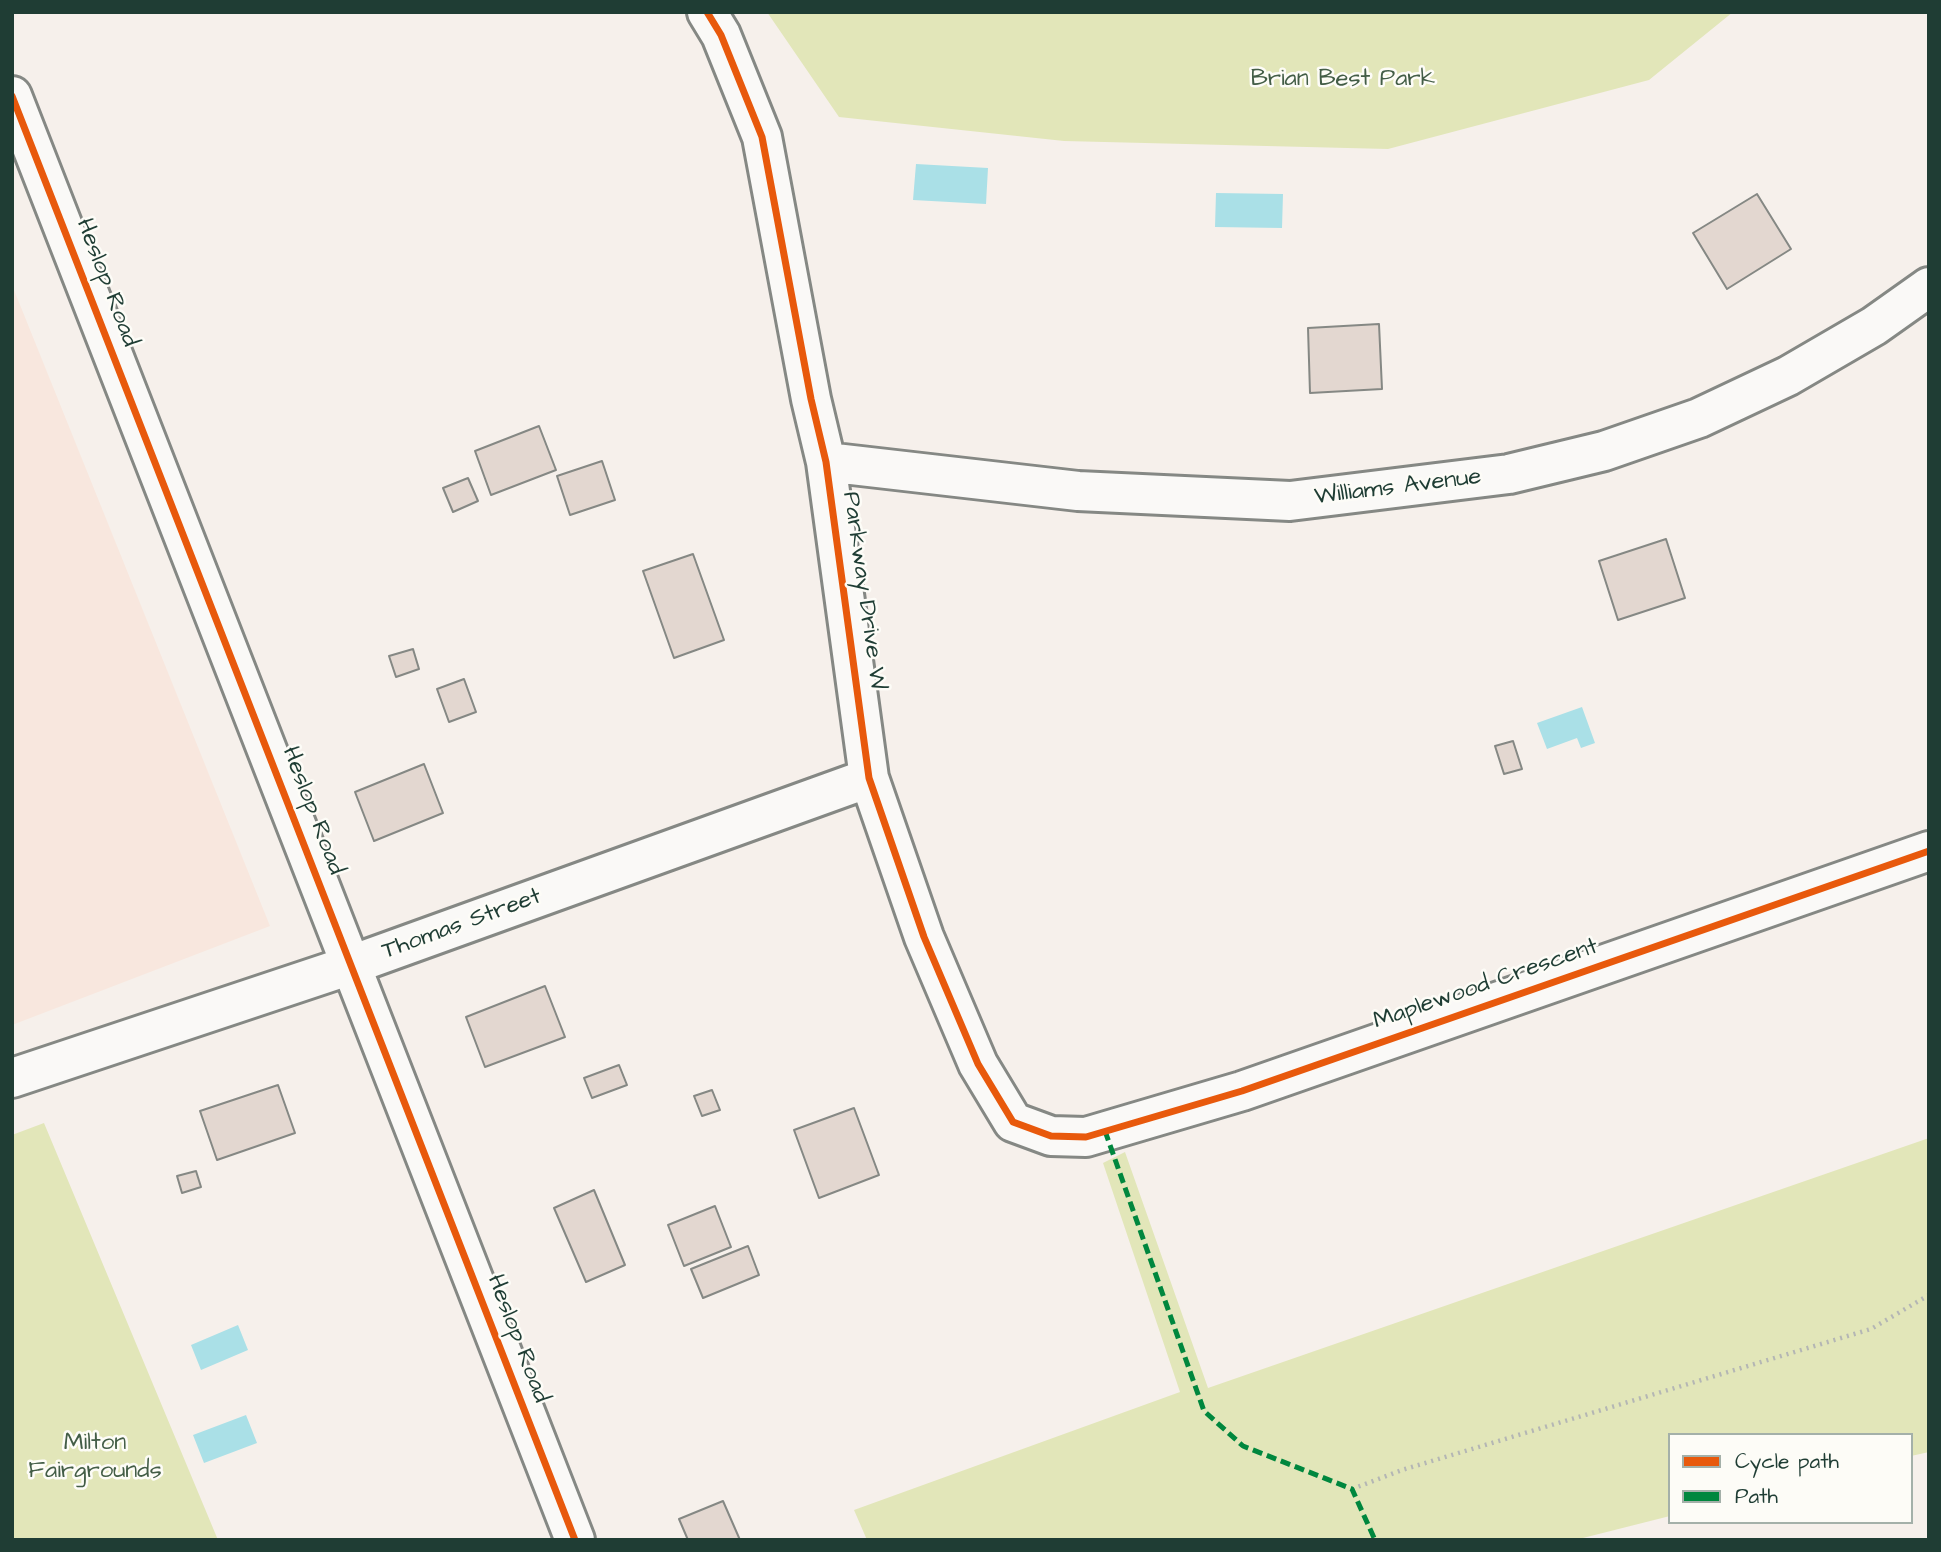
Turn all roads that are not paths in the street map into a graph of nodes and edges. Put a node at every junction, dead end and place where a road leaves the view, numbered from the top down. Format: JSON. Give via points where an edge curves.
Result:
{"nodes":[{"id":1,"x":707,"y":12,"type":"edge"},
{"id":2,"x":12,"y":96,"type":"edge"},
{"id":3,"x":1929,"y":287,"type":"edge"},
{"id":4,"x":826,"y":462,"type":"junction"},
{"id":5,"x":869,"y":778,"type":"junction"},
{"id":6,"x":1929,"y":851,"type":"edge"},
{"id":7,"x":351,"y":965,"type":"junction"},
{"id":8,"x":12,"y":1078,"type":"edge"},
{"id":9,"x":1051,"y":1136,"type":"joint"},
{"id":10,"x":575,"y":1540,"type":"edge"}],
"edges":[{"from":1,"to":4,"type":"street","name":"Parkway Drive W","via":[[721,35],[762,137]]},
{"from":2,"to":7,"type":"street","name":"Heslop Road"},
{"from":3,"to":4,"type":"street","name":"Williams Avenue","via":[[1874,326],[1788,376],[1699,418],[1604,451],[1509,474],[1290,501],[1078,491]]},
{"from":4,"to":5,"type":"street","name":"Parkway Drive W"},
{"from":5,"to":7,"type":"street","name":"Thomas Street"},
{"from":5,"to":9,"type":"street","name":"Parkway Drive W","via":[[924,937],[978,1064],[1013,1122]]},
{"from":6,"to":9,"type":"street","name":"Maplewood Crescent","via":[[1242,1091],[1086,1137]]},
{"from":7,"to":8,"type":"street","name":"Thomas Street"},
{"from":7,"to":10,"type":"street","name":"Heslop Road"}]}
